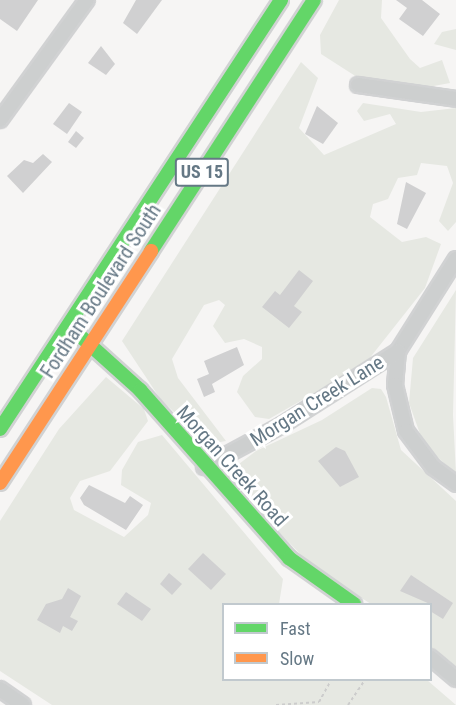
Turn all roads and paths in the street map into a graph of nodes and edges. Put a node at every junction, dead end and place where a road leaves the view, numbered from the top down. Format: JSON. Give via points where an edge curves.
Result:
{"nodes":[{"id":1,"x":87,"y":0,"type":"edge"},
{"id":2,"x":281,"y":0,"type":"edge"},
{"id":3,"x":314,"y":0,"type":"edge"},
{"id":4,"x":358,"y":85,"type":"dead end"},
{"id":5,"x":456,"y":99,"type":"edge"},
{"id":6,"x":0,"y":120,"type":"edge"},
{"id":7,"x":456,"y":259,"type":"edge"},
{"id":8,"x":69,"y":326,"type":"junction"},
{"id":9,"x":90,"y":344,"type":"junction"},
{"id":10,"x":398,"y":351,"type":"junction"},
{"id":11,"x":0,"y":429,"type":"edge"},
{"id":12,"x":204,"y":467,"type":"junction"},
{"id":13,"x":0,"y":483,"type":"edge"},
{"id":14,"x":456,"y":484,"type":"edge"},
{"id":15,"x":353,"y":603,"type":"edge"},
{"id":16,"x":432,"y":659,"type":"edge"},
{"id":17,"x":456,"y":679,"type":"edge"},
{"id":18,"x":331,"y":681,"type":"edge"},
{"id":19,"x":364,"y":681,"type":"edge"},
{"id":20,"x":0,"y":689,"type":"edge"},
{"id":21,"x":23,"y":705,"type":"edge"},
{"id":22,"x":276,"y":705,"type":"edge"},
{"id":23,"x":348,"y":705,"type":"edge"}],
"edges":[{"from":1,"to":6,"type":"street"},
{"from":2,"to":8,"type":"main road","name":"Fordham Boulevard South","number":"US 15"},
{"from":3,"to":9,"type":"main road","name":"Fordham Boulevard South","number":"US 15"},
{"from":4,"to":5,"type":"street"},
{"from":7,"to":10,"type":"street"},
{"from":8,"to":9,"type":"main road","name":"Morgan Creek Road"},
{"from":8,"to":11,"type":"main road","name":"Fordham Boulevard South","number":"US 15"},
{"from":9,"to":12,"type":"main road","name":"Morgan Creek Road","via":[[140,390]]},
{"from":9,"to":13,"type":"main road","name":"Fordham Boulevard South","number":"US 15"},
{"from":10,"to":12,"type":"street","name":"Morgan Creek Lane","via":[[282,425]]},
{"from":10,"to":14,"type":"street","via":[[395,385],[406,431],[433,467]]},
{"from":12,"to":15,"type":"main road","name":"Morgan Creek Road","via":[[289,558]]},
{"from":16,"to":17,"type":"street"},
{"from":18,"to":22,"type":"path","via":[[319,702]]},
{"from":19,"to":23,"type":"path"},
{"from":20,"to":21,"type":"street"}]}
